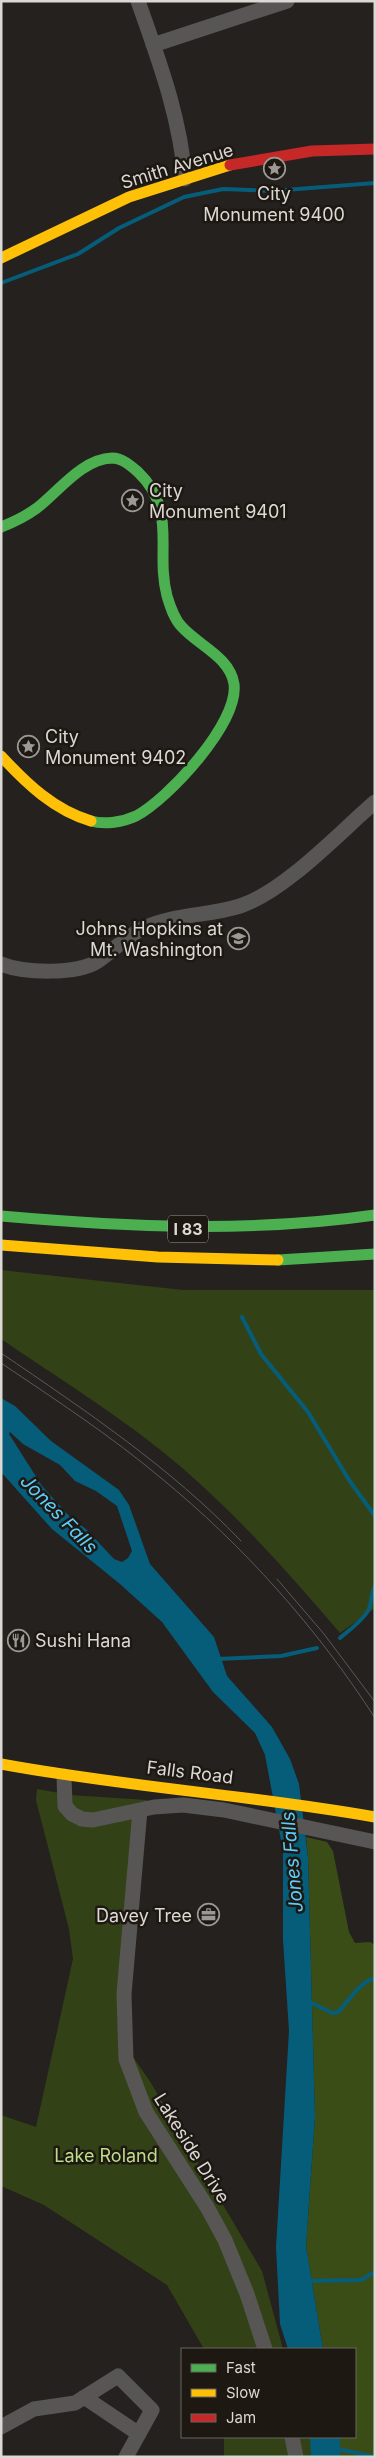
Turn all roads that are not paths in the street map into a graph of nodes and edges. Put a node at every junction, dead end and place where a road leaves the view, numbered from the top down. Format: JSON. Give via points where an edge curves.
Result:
{"nodes":[{"id":1,"x":138,"y":1,"type":"edge"},
{"id":2,"x":287,"y":1,"type":"edge"},
{"id":3,"x":153,"y":45,"type":"junction"},
{"id":4,"x":375,"y":149,"type":"edge"},
{"id":5,"x":185,"y":179,"type":"junction"},
{"id":6,"x":1,"y":258,"type":"edge"},
{"id":7,"x":1,"y":526,"type":"edge"},
{"id":8,"x":1,"y":756,"type":"edge"},
{"id":9,"x":375,"y":802,"type":"edge"},
{"id":10,"x":1,"y":964,"type":"edge"},
{"id":11,"x":1,"y":1216,"type":"edge"},
{"id":12,"x":375,"y":1216,"type":"edge"},
{"id":13,"x":1,"y":1245,"type":"edge"},
{"id":14,"x":375,"y":1254,"type":"edge"},
{"id":15,"x":1,"y":1764,"type":"edge"},
{"id":16,"x":64,"y":1776,"type":"junction"},
{"id":17,"x":140,"y":1810,"type":"junction"},
{"id":18,"x":375,"y":1817,"type":"edge"},
{"id":19,"x":375,"y":1842,"type":"edge"},
{"id":20,"x":265,"y":2348,"type":"edge"},
{"id":21,"x":84,"y":2397,"type":"junction"},
{"id":22,"x":1,"y":2428,"type":"edge"},
{"id":23,"x":139,"y":2434,"type":"junction"},
{"id":24,"x":292,"y":2438,"type":"edge"},
{"id":25,"x":126,"y":2457,"type":"edge"},
{"id":26,"x":296,"y":2457,"type":"edge"}],
"edges":[{"from":1,"to":3,"type":"street"},
{"from":2,"to":3,"type":"street"},
{"from":3,"to":5,"type":"street","via":[[175,112]]},
{"from":4,"to":5,"type":"main road","name":"Smith Avenue","via":[[313,150]]},
{"from":5,"to":6,"type":"main road","name":"Smith Avenue","via":[[128,198]]},
{"from":7,"to":8,"type":"main road","via":[[27,516],[79,471],[97,460],[117,459],[130,464],[139,471],[160,505],[166,591],[170,605],[180,626],[228,668],[235,693],[225,722],[184,774],[163,796],[131,818],[115,822],[83,820],[49,800]]},
{"from":9,"to":10,"type":"street","via":[[265,895],[144,928],[86,967],[18,970]]},
{"from":11,"to":12,"type":"main road","number":"I 83","via":[[122,1227],[215,1229],[261,1228]]},
{"from":13,"to":14,"type":"main road","number":"I 83","via":[[211,1260],[311,1260]]},
{"from":15,"to":16,"type":"main road","name":"Falls Road"},
{"from":16,"to":17,"type":"street","via":[[65,1806],[82,1819],[93,1820]]},
{"from":16,"to":18,"type":"main road","name":"Falls Road","via":[[167,1786]]},
{"from":17,"to":19,"type":"street","via":[[183,1805],[224,1810]]},
{"from":17,"to":20,"type":"street","name":"Lakeside Drive","via":[[124,1994],[126,2059],[146,2112],[225,2240]]},
{"from":21,"to":22,"type":"street","via":[[75,2403],[34,2409]]},
{"from":21,"to":23,"type":"street"},
{"from":21,"to":23,"type":"street","via":[[118,2376],[152,2410]]},
{"from":23,"to":25,"type":"street"},
{"from":24,"to":26,"type":"street"}]}
